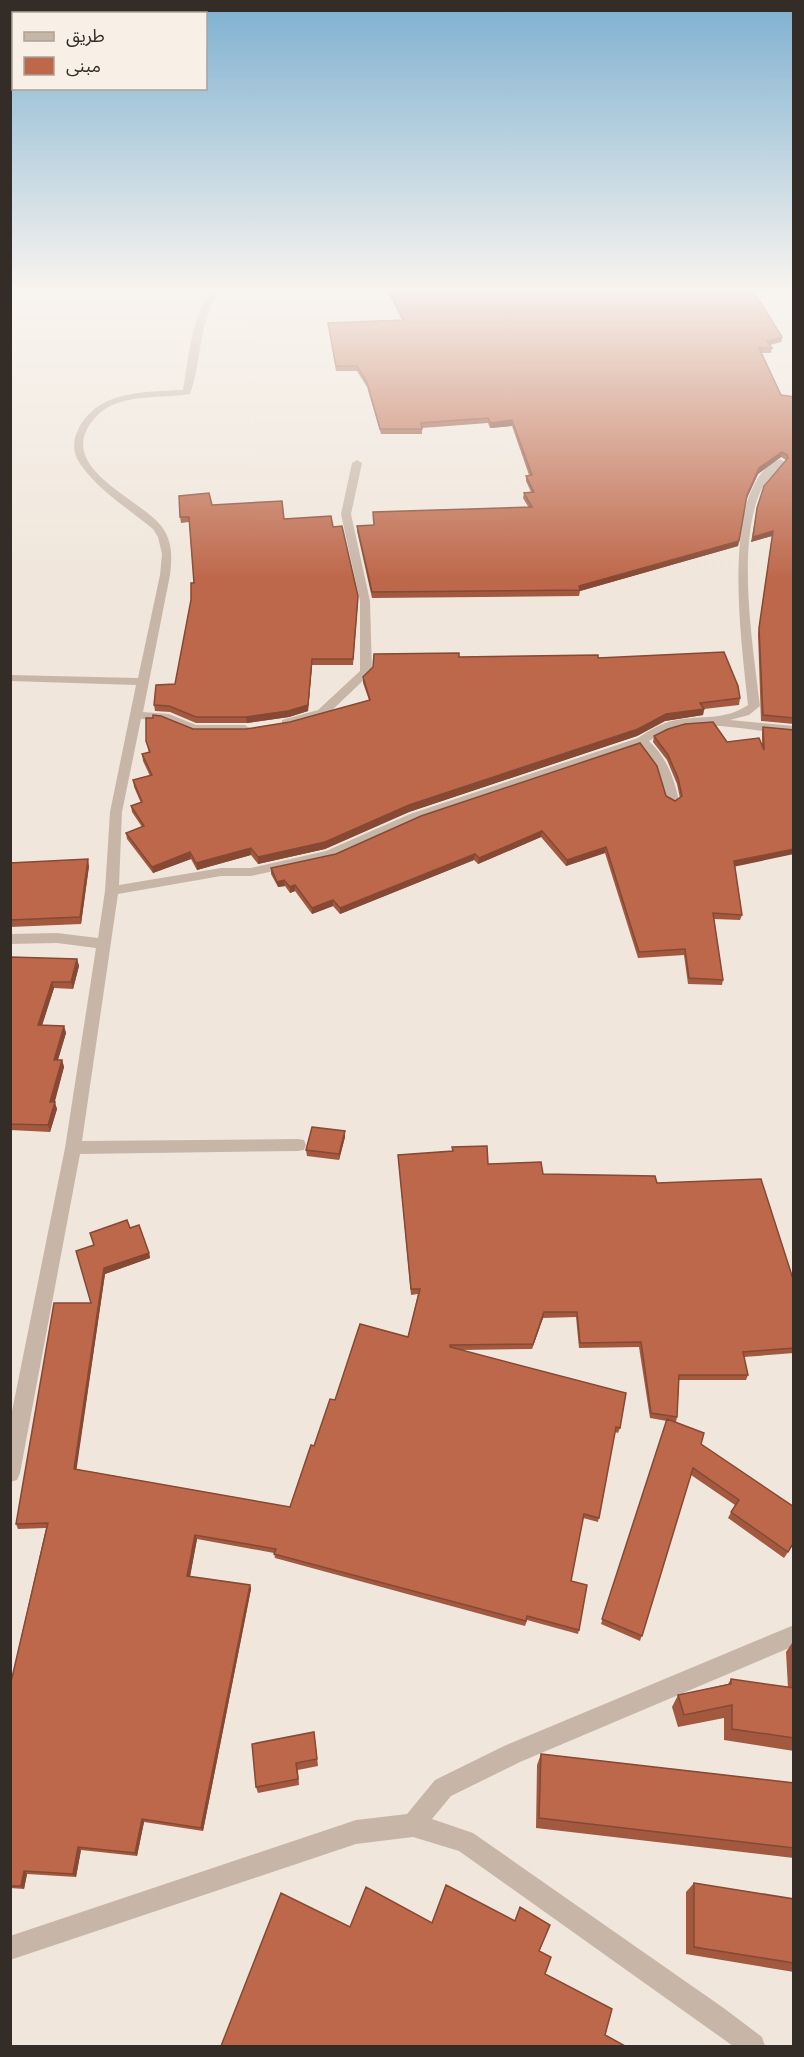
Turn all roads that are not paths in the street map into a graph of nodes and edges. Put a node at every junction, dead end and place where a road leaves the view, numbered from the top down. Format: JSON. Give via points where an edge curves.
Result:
{"nodes":[{"id":1,"x":188,"y":386,"type":"edge"},
{"id":2,"x":780,"y":462,"type":"edge"},
{"id":3,"x":357,"y":463,"type":"dead end"},
{"id":4,"x":10,"y":678,"type":"edge"},
{"id":5,"x":142,"y":682,"type":"junction"},
{"id":6,"x":136,"y":715,"type":"junction"},
{"id":7,"x":716,"y":720,"type":"junction"},
{"id":8,"x":279,"y":724,"type":"edge"},
{"id":9,"x":257,"y":727,"type":"edge"},
{"id":10,"x":794,"y":730,"type":"edge"},
{"id":11,"x":642,"y":741,"type":"junction"},
{"id":12,"x":673,"y":801,"type":"edge"},
{"id":13,"x":112,"y":891,"type":"junction"},
{"id":14,"x":10,"y":939,"type":"edge"},
{"id":15,"x":104,"y":944,"type":"junction"},
{"id":16,"x":298,"y":1145,"type":"dead end"},
{"id":17,"x":73,"y":1148,"type":"junction"},
{"id":18,"x":10,"y":1473,"type":"edge"},
{"id":19,"x":794,"y":1635,"type":"edge"},
{"id":20,"x":413,"y":1825,"type":"junction"},
{"id":21,"x":10,"y":1948,"type":"edge"},
{"id":22,"x":753,"y":2046,"type":"edge"}],
"edges":[{"from":1,"to":5,"type":"street","via":[[187,392],[109,402],[93,412],[78,439],[83,461],[157,526],[163,537],[167,554],[165,575]]},
{"from":2,"to":7,"type":"street","via":[[757,489],[748,513],[745,619],[754,706]]},
{"from":3,"to":8,"type":"street","via":[[346,514],[365,602],[366,672],[322,713]]},
{"from":4,"to":5,"type":"street"},
{"from":5,"to":6,"type":"street"},
{"from":6,"to":9,"type":"street","via":[[165,717],[194,729]]},
{"from":6,"to":13,"type":"street","via":[[116,812]]},
{"from":7,"to":10,"type":"street"},
{"from":7,"to":11,"type":"street","via":[[677,724],[653,731]]},
{"from":11,"to":12,"type":"street","via":[[657,755],[669,780]]},
{"from":11,"to":13,"type":"street","via":[[415,817],[330,855],[251,872],[221,872]]},
{"from":13,"to":15,"type":"street"},
{"from":14,"to":15,"type":"street","via":[[57,938]]},
{"from":15,"to":17,"type":"street"},
{"from":16,"to":17,"type":"street"},
{"from":17,"to":18,"type":"street"},
{"from":19,"to":20,"type":"street","via":[[502,1759],[443,1788]]},
{"from":20,"to":21,"type":"street","via":[[356,1832]]},
{"from":20,"to":22,"type":"street","via":[[465,1841]]}]}
